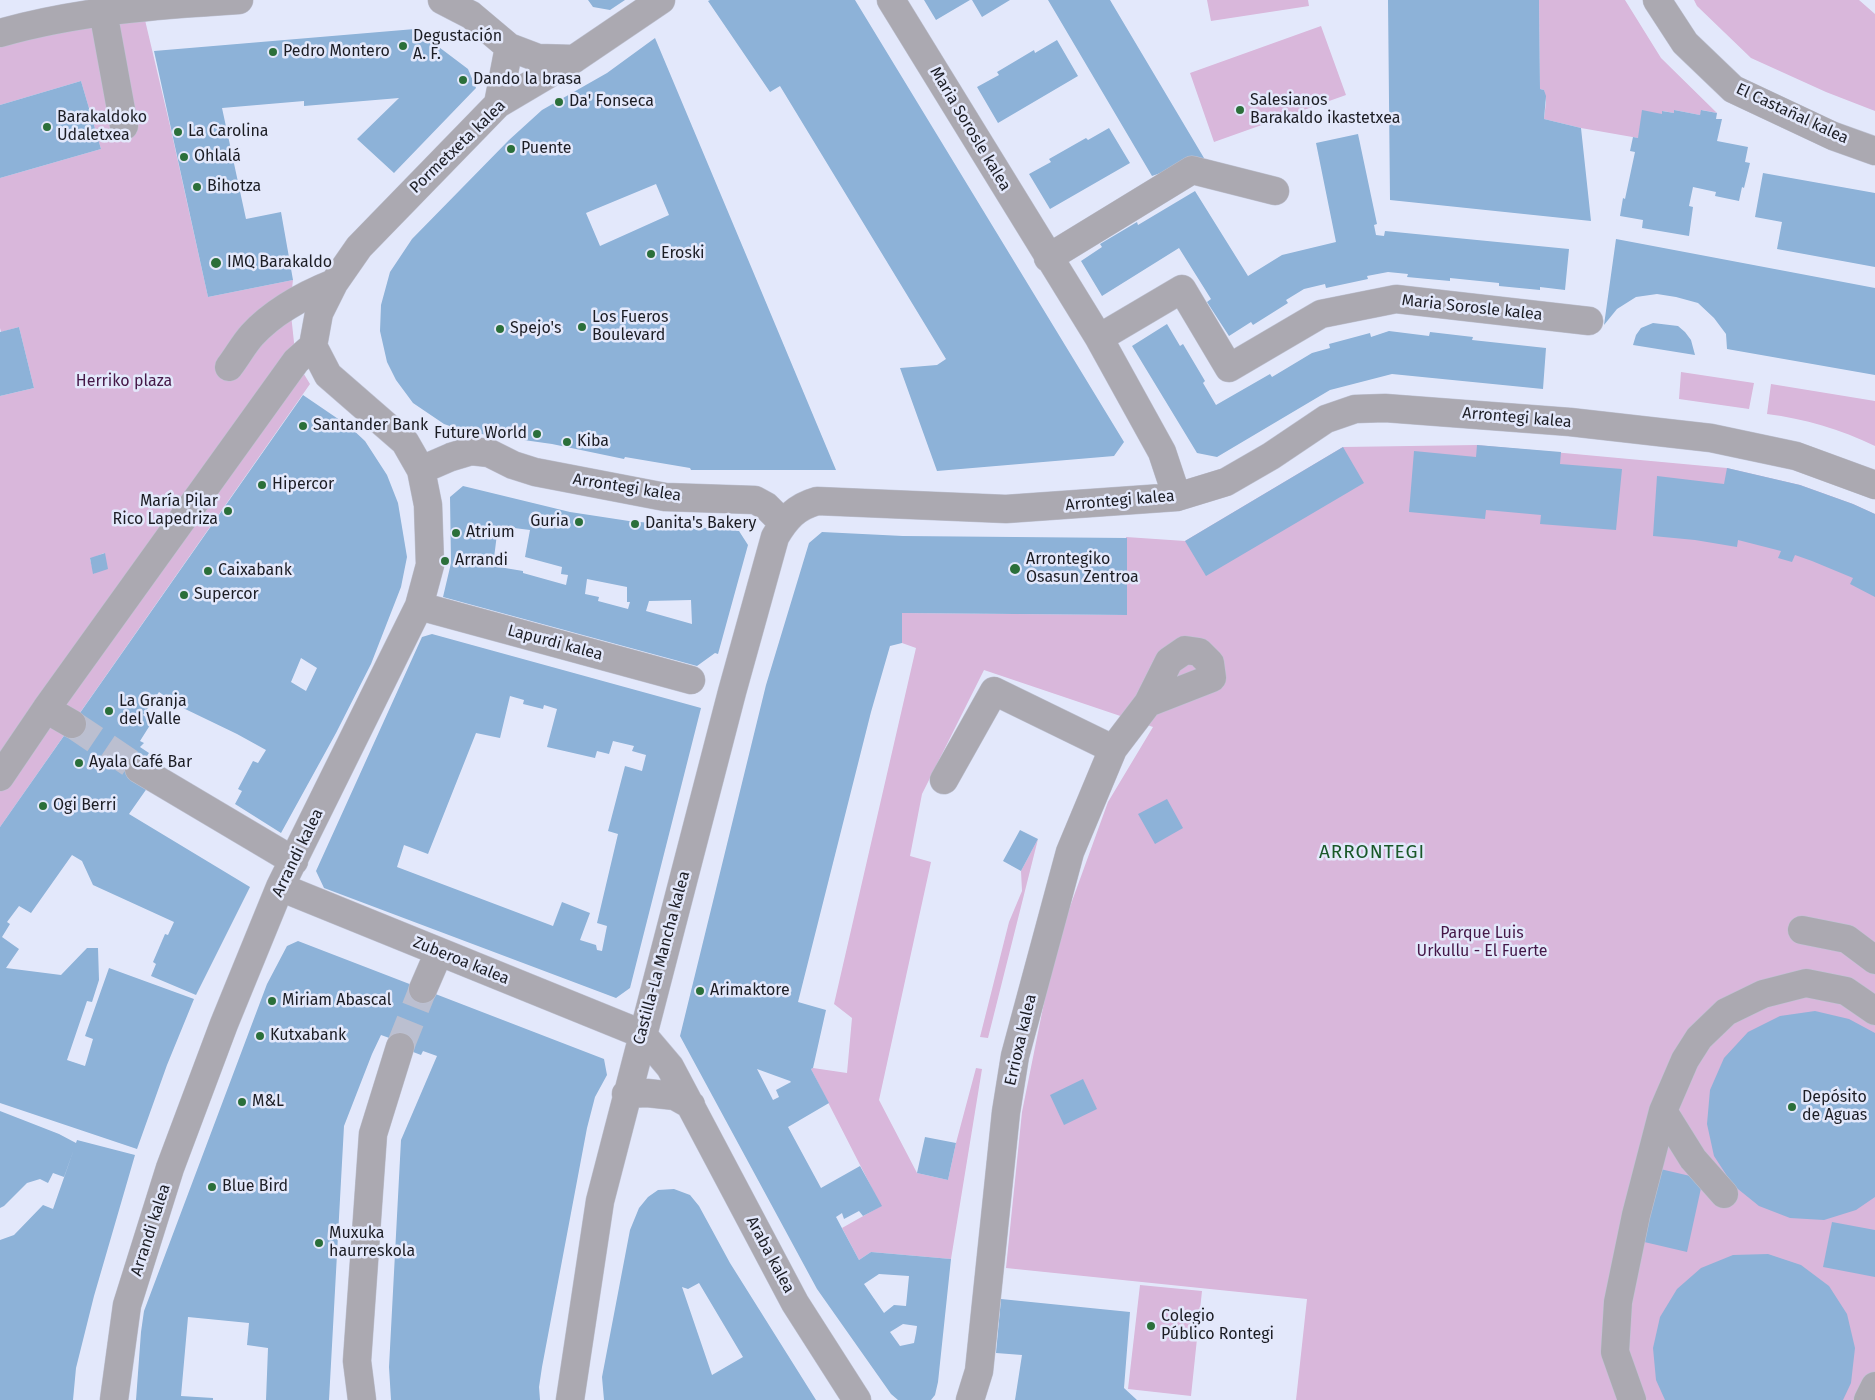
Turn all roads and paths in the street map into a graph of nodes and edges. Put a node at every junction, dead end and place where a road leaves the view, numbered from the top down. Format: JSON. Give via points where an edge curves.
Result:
{"nodes":[{"id":1,"x":239,"y":0,"type":"edge"},
{"id":2,"x":442,"y":0,"type":"edge"},
{"id":3,"x":662,"y":0,"type":"edge"},
{"id":4,"x":891,"y":0,"type":"edge"},
{"id":5,"x":1657,"y":0,"type":"edge"},
{"id":6,"x":93,"y":7,"type":"edge"},
{"id":7,"x":0,"y":33,"type":"edge"},
{"id":8,"x":509,"y":47,"type":"junction"},
{"id":9,"x":574,"y":59,"type":"junction"},
{"id":10,"x":498,"y":104,"type":"junction"},
{"id":11,"x":124,"y":126,"type":"dead end"},
{"id":12,"x":1875,"y":151,"type":"edge"},
{"id":13,"x":1276,"y":191,"type":"dead end"},
{"id":14,"x":1048,"y":258,"type":"junction"},
{"id":15,"x":334,"y":283,"type":"junction"},
{"id":16,"x":1589,"y":321,"type":"dead end"},
{"id":17,"x":1099,"y":338,"type":"junction"},
{"id":18,"x":313,"y":346,"type":"junction"},
{"id":19,"x":229,"y":367,"type":"dead end"},
{"id":20,"x":421,"y":470,"type":"junction"},
{"id":21,"x":1875,"y":485,"type":"edge"},
{"id":22,"x":1177,"y":497,"type":"junction"},
{"id":23,"x":783,"y":523,"type":"junction"},
{"id":24,"x":420,"y":606,"type":"junction"},
{"id":25,"x":691,"y":680,"type":"dead end"},
{"id":26,"x":1148,"y":703,"type":"dead end"},
{"id":27,"x":46,"y":709,"type":"junction"},
{"id":28,"x":72,"y":724,"type":"tunnel mouth"},
{"id":29,"x":1113,"y":750,"type":"junction"},
{"id":30,"x":139,"y":769,"type":"tunnel mouth"},
{"id":31,"x":0,"y":777,"type":"edge"},
{"id":32,"x":944,"y":780,"type":"dead end"},
{"id":33,"x":294,"y":861,"type":"junction"},
{"id":34,"x":280,"y":886,"type":"junction"},
{"id":35,"x":1802,"y":930,"type":"dead end"},
{"id":36,"x":439,"y":952,"type":"junction"},
{"id":37,"x":1875,"y":960,"type":"edge"},
{"id":38,"x":423,"y":989,"type":"tunnel mouth"},
{"id":39,"x":1875,"y":1011,"type":"edge"},
{"id":40,"x":642,"y":1034,"type":"junction"},
{"id":41,"x":400,"y":1047,"type":"tunnel mouth"},
{"id":42,"x":626,"y":1094,"type":"junction"},
{"id":43,"x":691,"y":1105,"type":"junction"},
{"id":44,"x":1663,"y":1111,"type":"junction"},
{"id":45,"x":1724,"y":1194,"type":"dead end"},
{"id":46,"x":1875,"y":1386,"type":"edge"},
{"id":47,"x":114,"y":1400,"type":"edge"},
{"id":48,"x":362,"y":1400,"type":"edge"},
{"id":49,"x":570,"y":1400,"type":"edge"},
{"id":50,"x":857,"y":1400,"type":"edge"},
{"id":51,"x":970,"y":1400,"type":"edge"},
{"id":52,"x":1632,"y":1400,"type":"edge"},
{"id":53,"x":1868,"y":1400,"type":"edge"}],
"edges":[{"from":1,"to":6,"type":"street"},
{"from":2,"to":8,"type":"street","via":[[471,15]]},
{"from":3,"to":9,"type":"street","name":"Pormetxeta kalea"},
{"from":4,"to":14,"type":"street","name":"Maria Sorosle kalea"},
{"from":5,"to":12,"type":"street","name":"El Castañal kalea","via":[[1684,43],[1733,89],[1832,136]]},
{"from":6,"to":7,"type":"street"},
{"from":6,"to":11,"type":"street"},
{"from":8,"to":9,"type":"street","via":[[538,58]]},
{"from":8,"to":10,"type":"street"},
{"from":9,"to":10,"type":"street","name":"Pormetxeta kalea"},
{"from":10,"to":15,"type":"street","name":"Pormetxeta kalea","via":[[359,247]]},
{"from":13,"to":14,"type":"street","via":[[1192,170]]},
{"from":14,"to":17,"type":"street","name":"Maria Sorosle kalea"},
{"from":15,"to":18,"type":"street","name":"Pormetxeta kalea","via":[[319,313]]},
{"from":15,"to":19,"type":"street","via":[[275,314],[252,336]]},
{"from":16,"to":17,"type":"street","name":"Maria Sorosle kalea","via":[[1396,298],[1321,314],[1229,368],[1182,288]]},
{"from":17,"to":22,"type":"street","name":"Maria Sorosle kalea","via":[[1162,452]]},
{"from":18,"to":20,"type":"street","name":"Arrandi kalea","via":[[328,375],[405,442]]},
{"from":18,"to":27,"type":"street","via":[[296,361]]},
{"from":20,"to":23,"type":"street","name":"Arrontegi kalea","via":[[471,451],[489,453],[535,472],[665,497],[755,500]]},
{"from":20,"to":24,"type":"street","name":"Arrandi kalea","via":[[428,505],[430,565]]},
{"from":21,"to":22,"type":"street","name":"Arrontegi kalea","via":[[1796,456],[1711,438],[1570,422],[1385,408],[1355,409],[1326,419],[1226,482]]},
{"from":22,"to":23,"type":"street","name":"Arrontegi kalea","via":[[1006,509],[817,502],[796,509]]},
{"from":23,"to":40,"type":"street","name":"Castilla-La Mancha kalea","via":[[775,537],[732,692]]},
{"from":24,"to":25,"type":"street","name":"Lapurdi kalea"},
{"from":24,"to":33,"type":"street","name":"Arrandi kalea"},
{"from":26,"to":29,"type":"street","name":"Errioxa kalea"},
{"from":27,"to":28,"type":"street"},
{"from":27,"to":31,"type":"street"},
{"from":29,"to":32,"type":"street","via":[[994,691]]},
{"from":29,"to":51,"type":"street","name":"Errioxa kalea","via":[[1070,852],[1015,1056],[1006,1112],[979,1371]]},
{"from":30,"to":33,"type":"street"},
{"from":33,"to":34,"type":"street","name":"Arrandi kalea"},
{"from":34,"to":36,"type":"street","name":"Zuberoa kalea"},
{"from":34,"to":47,"type":"street","name":"Arrandi kalea","via":[[170,1168],[127,1305]]},
{"from":35,"to":37,"type":"street","via":[[1847,939]]},
{"from":36,"to":38,"type":"street"},
{"from":36,"to":40,"type":"street","name":"Zuberoa kalea"},
{"from":39,"to":44,"type":"street","via":[[1846,991],[1806,983],[1763,994],[1726,1012],[1699,1038],[1685,1060]]},
{"from":40,"to":42,"type":"street","name":"Castilla-La Mancha kalea"},
{"from":40,"to":43,"type":"street","name":"Araba kalea","via":[[670,1067]]},
{"from":41,"to":48,"type":"street","via":[[373,1134],[357,1361]]},
{"from":42,"to":43,"type":"street","via":[[675,1096]]},
{"from":42,"to":49,"type":"street","name":"Castilla-La Mancha kalea","via":[[600,1201]]},
{"from":43,"to":50,"type":"street","name":"Araba kalea","via":[[795,1303]]},
{"from":44,"to":45,"type":"street","via":[[1693,1159]]},
{"from":44,"to":52,"type":"street","via":[[1618,1302],[1615,1352]]},
{"from":46,"to":53,"type":"street"}]}
